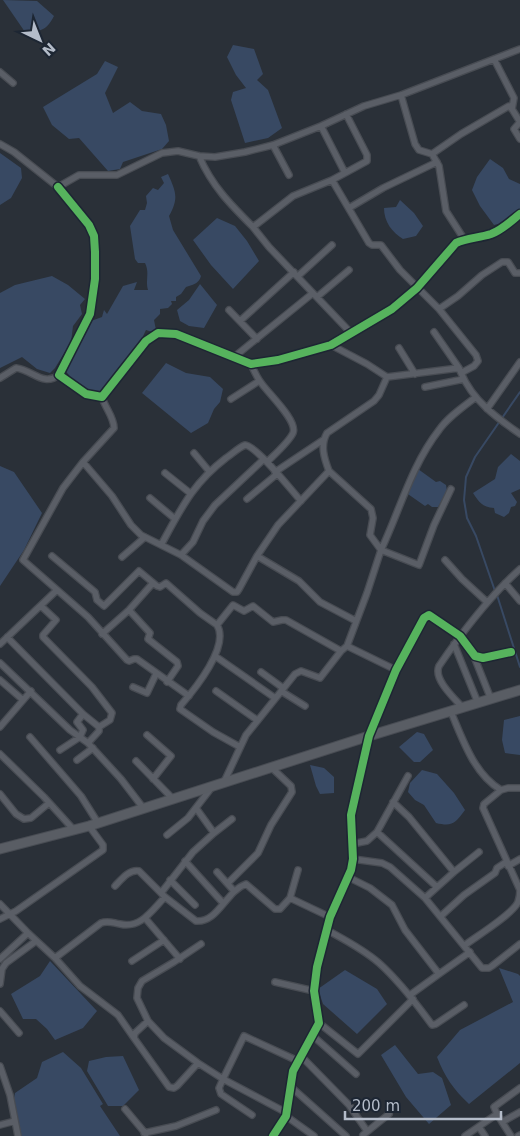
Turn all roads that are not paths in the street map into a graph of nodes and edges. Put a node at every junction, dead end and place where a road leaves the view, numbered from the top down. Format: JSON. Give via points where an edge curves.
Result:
{"nodes":[{"id":1,"x":520,"y":49,"type":"edge"},
{"id":2,"x":494,"y":59,"type":"junction"},
{"id":3,"x":0,"y":72,"type":"edge"},
{"id":4,"x":13,"y":83,"type":"dead end"},
{"id":5,"x":401,"y":95,"type":"junction"},
{"id":6,"x":512,"y":108,"type":"junction"},
{"id":7,"x":346,"y":114,"type":"junction"},
{"id":8,"x":321,"y":126,"type":"junction"},
{"id":9,"x":520,"y":139,"type":"edge"},
{"id":10,"x":0,"y":144,"type":"edge"},
{"id":11,"x":273,"y":144,"type":"junction"},
{"id":12,"x":432,"y":154,"type":"junction"},
{"id":13,"x":199,"y":156,"type":"junction"},
{"id":14,"x":437,"y":162,"type":"junction"},
{"id":15,"x":345,"y":173,"type":"junction"},
{"id":16,"x":289,"y":175,"type":"dead end"},
{"id":17,"x":332,"y":180,"type":"junction"},
{"id":18,"x":58,"y":187,"type":"junction"},
{"id":19,"x":348,"y":208,"type":"junction"},
{"id":20,"x":520,"y":214,"type":"edge"},
{"id":21,"x":253,"y":227,"type":"junction"},
{"id":22,"x":464,"y":239,"type":"junction"},
{"id":23,"x":332,"y":245,"type":"dead end"},
{"id":24,"x":349,"y":270,"type":"dead end"},
{"id":25,"x":520,"y":273,"type":"edge"},
{"id":26,"x":296,"y":274,"type":"junction"},
{"id":27,"x":417,"y":288,"type":"junction"},
{"id":28,"x":315,"y":295,"type":"junction"},
{"id":29,"x":439,"y":309,"type":"junction"},
{"id":30,"x":229,"y":310,"type":"dead end"},
{"id":31,"x":240,"y":321,"type":"junction"},
{"id":32,"x":434,"y":332,"type":"dead end"},
{"id":33,"x":351,"y":333,"type":"junction"},
{"id":34,"x":257,"y":339,"type":"junction"},
{"id":35,"x":331,"y":345,"type":"junction"},
{"id":36,"x":399,"y":348,"type":"dead end"},
{"id":37,"x":234,"y":357,"type":"junction"},
{"id":38,"x":520,"y":362,"type":"edge"},
{"id":39,"x":251,"y":364,"type":"junction"},
{"id":40,"x":415,"y":374,"type":"junction"},
{"id":41,"x":461,"y":374,"type":"junction"},
{"id":42,"x":59,"y":375,"type":"junction"},
{"id":43,"x":387,"y":377,"type":"junction"},
{"id":44,"x":0,"y":378,"type":"edge"},
{"id":45,"x":259,"y":380,"type":"junction"},
{"id":46,"x":426,"y":387,"type":"dead end"},
{"id":47,"x":102,"y":397,"type":"junction"},
{"id":48,"x":476,"y":397,"type":"junction"},
{"id":49,"x":232,"y":399,"type":"dead end"},
{"id":50,"x":487,"y":409,"type":"junction"},
{"id":51,"x":520,"y":434,"type":"edge"},
{"id":52,"x":323,"y":440,"type":"junction"},
{"id":53,"x":194,"y":453,"type":"dead end"},
{"id":54,"x":265,"y":461,"type":"junction"},
{"id":55,"x":83,"y":462,"type":"junction"},
{"id":56,"x":209,"y":471,"type":"junction"},
{"id":57,"x":329,"y":471,"type":"junction"},
{"id":58,"x":166,"y":473,"type":"dead end"},
{"id":59,"x":276,"y":473,"type":"junction"},
{"id":60,"x":451,"y":489,"type":"dead end"},
{"id":61,"x":190,"y":494,"type":"junction"},
{"id":62,"x":150,"y":498,"type":"dead end"},
{"id":63,"x":247,"y":499,"type":"dead end"},
{"id":64,"x":301,"y":501,"type":"junction"},
{"id":65,"x":175,"y":519,"type":"junction"},
{"id":66,"x":145,"y":538,"type":"junction"},
{"id":67,"x":161,"y":545,"type":"junction"},
{"id":68,"x":381,"y":550,"type":"junction"},
{"id":69,"x":181,"y":555,"type":"junction"},
{"id":70,"x":52,"y":556,"type":"dead end"},
{"id":71,"x":257,"y":556,"type":"junction"},
{"id":72,"x":122,"y":557,"type":"dead end"},
{"id":73,"x":445,"y":560,"type":"dead end"},
{"id":74,"x":520,"y":569,"type":"edge"},
{"id":75,"x":153,"y":583,"type":"junction"},
{"id":76,"x":505,"y":583,"type":"junction"},
{"id":77,"x":57,"y":590,"type":"junction"},
{"id":78,"x":520,"y":601,"type":"edge"},
{"id":79,"x":488,"y":602,"type":"junction"},
{"id":80,"x":41,"y":606,"type":"junction"},
{"id":81,"x":129,"y":610,"type":"junction"},
{"id":82,"x":356,"y":621,"type":"junction"},
{"id":83,"x":217,"y":625,"type":"junction"},
{"id":84,"x":102,"y":634,"type":"junction"},
{"id":85,"x":460,"y":636,"type":"junction"},
{"id":86,"x":7,"y":637,"type":"junction"},
{"id":87,"x":0,"y":644,"type":"edge"},
{"id":88,"x":454,"y":644,"type":"junction"},
{"id":89,"x":347,"y":646,"type":"junction"},
{"id":90,"x":341,"y":651,"type":"junction"},
{"id":91,"x":511,"y":652,"type":"dead end"},
{"id":92,"x":473,"y":654,"type":"junction"},
{"id":93,"x":215,"y":656,"type":"junction"},
{"id":94,"x":0,"y":663,"type":"edge"},
{"id":95,"x":396,"y":670,"type":"junction"},
{"id":96,"x":261,"y":672,"type":"dead end"},
{"id":97,"x":156,"y":674,"type":"junction"},
{"id":98,"x":0,"y":680,"type":"edge"},
{"id":99,"x":167,"y":682,"type":"junction"},
{"id":100,"x":134,"y":687,"type":"dead end"},
{"id":101,"x":282,"y":689,"type":"junction"},
{"id":102,"x":520,"y":690,"type":"edge"},
{"id":103,"x":31,"y":691,"type":"junction"},
{"id":104,"x":216,"y":691,"type":"dead end"},
{"id":105,"x":189,"y":696,"type":"junction"},
{"id":106,"x":274,"y":698,"type":"junction"},
{"id":107,"x":491,"y":699,"type":"junction"},
{"id":108,"x":23,"y":700,"type":"junction"},
{"id":109,"x":478,"y":703,"type":"junction"},
{"id":110,"x":305,"y":706,"type":"dead end"},
{"id":111,"x":462,"y":708,"type":"junction"},
{"id":112,"x":451,"y":712,"type":"junction"},
{"id":113,"x":83,"y":714,"type":"junction"},
{"id":114,"x":257,"y":720,"type":"junction"},
{"id":115,"x":0,"y":727,"type":"edge"},
{"id":116,"x":99,"y":728,"type":"junction"},
{"id":117,"x":147,"y":735,"type":"dead end"},
{"id":118,"x":369,"y":736,"type":"junction"},
{"id":119,"x":30,"y":737,"type":"dead end"},
{"id":120,"x":80,"y":737,"type":"junction"},
{"id":121,"x":91,"y":745,"type":"junction"},
{"id":122,"x":240,"y":747,"type":"junction"},
{"id":123,"x":60,"y":750,"type":"dead end"},
{"id":124,"x":0,"y":754,"type":"edge"},
{"id":125,"x":77,"y":760,"type":"dead end"},
{"id":126,"x":136,"y":761,"type":"dead end"},
{"id":127,"x":272,"y":768,"type":"junction"},
{"id":128,"x":408,"y":776,"type":"dead end"},
{"id":129,"x":153,"y":779,"type":"junction"},
{"id":130,"x":224,"y":782,"type":"junction"},
{"id":131,"x":212,"y":787,"type":"junction"},
{"id":132,"x":520,"y":788,"type":"edge"},
{"id":133,"x":501,"y":790,"type":"junction"},
{"id":134,"x":0,"y":794,"type":"edge"},
{"id":135,"x":173,"y":799,"type":"junction"},
{"id":136,"x":393,"y":802,"type":"junction"},
{"id":137,"x":49,"y":803,"type":"junction"},
{"id":138,"x":196,"y":808,"type":"junction"},
{"id":139,"x":144,"y":809,"type":"junction"},
{"id":140,"x":232,"y":819,"type":"dead end"},
{"id":141,"x":93,"y":824,"type":"junction"},
{"id":142,"x":73,"y":829,"type":"junction"},
{"id":143,"x":377,"y":832,"type":"junction"},
{"id":144,"x":214,"y":833,"type":"junction"},
{"id":145,"x":167,"y":835,"type":"dead end"},
{"id":146,"x":352,"y":844,"type":"junction"},
{"id":147,"x":0,"y":848,"type":"edge"},
{"id":148,"x":478,"y":852,"type":"dead end"},
{"id":149,"x":353,"y":859,"type":"junction"},
{"id":150,"x":520,"y":859,"type":"edge"},
{"id":151,"x":185,"y":861,"type":"junction"},
{"id":152,"x":507,"y":864,"type":"junction"},
{"id":153,"x":298,"y":870,"type":"dead end"},
{"id":154,"x":217,"y":872,"type":"dead end"},
{"id":155,"x":454,"y":872,"type":"junction"},
{"id":156,"x":348,"y":877,"type":"junction"},
{"id":157,"x":170,"y":880,"type":"junction"},
{"id":158,"x":228,"y":883,"type":"junction"},
{"id":159,"x":114,"y":886,"type":"dead end"},
{"id":160,"x":437,"y":887,"type":"junction"},
{"id":161,"x":234,"y":891,"type":"junction"},
{"id":162,"x":163,"y":895,"type":"junction"},
{"id":163,"x":290,"y":898,"type":"junction"},
{"id":164,"x":425,"y":898,"type":"junction"},
{"id":165,"x":223,"y":903,"type":"junction"},
{"id":166,"x":0,"y":904,"type":"edge"},
{"id":167,"x":195,"y":905,"type":"dead end"},
{"id":168,"x":10,"y":915,"type":"junction"},
{"id":169,"x":441,"y":916,"type":"junction"},
{"id":170,"x":330,"y":917,"type":"junction"},
{"id":171,"x":145,"y":918,"type":"junction"},
{"id":172,"x":0,"y":920,"type":"edge"},
{"id":173,"x":327,"y":930,"type":"junction"},
{"id":174,"x":28,"y":933,"type":"junction"},
{"id":175,"x":164,"y":940,"type":"junction"},
{"id":176,"x":36,"y":941,"type":"junction"},
{"id":177,"x":201,"y":944,"type":"dead end"},
{"id":178,"x":520,"y":944,"type":"edge"},
{"id":179,"x":465,"y":945,"type":"junction"},
{"id":180,"x":470,"y":952,"type":"junction"},
{"id":181,"x":54,"y":958,"type":"junction"},
{"id":182,"x":0,"y":959,"type":"edge"},
{"id":183,"x":180,"y":959,"type":"junction"},
{"id":184,"x":132,"y":960,"type":"dead end"},
{"id":185,"x":439,"y":974,"type":"junction"},
{"id":186,"x":275,"y":982,"type":"dead end"},
{"id":187,"x":0,"y":984,"type":"edge"},
{"id":188,"x":314,"y":991,"type":"junction"},
{"id":189,"x":411,"y":997,"type":"junction"},
{"id":190,"x":464,"y":1005,"type":"dead end"},
{"id":191,"x":0,"y":1011,"type":"edge"},
{"id":192,"x":148,"y":1021,"type":"junction"},
{"id":193,"x":319,"y":1023,"type":"junction"},
{"id":194,"x":19,"y":1033,"type":"dead end"},
{"id":195,"x":313,"y":1036,"type":"junction"},
{"id":196,"x":134,"y":1038,"type":"junction"},
{"id":197,"x":299,"y":1059,"type":"junction"},
{"id":198,"x":198,"y":1063,"type":"junction"},
{"id":199,"x":0,"y":1066,"type":"edge"},
{"id":200,"x":356,"y":1074,"type":"dead end"},
{"id":201,"x":223,"y":1079,"type":"junction"},
{"id":202,"x":290,"y":1086,"type":"junction"},
{"id":203,"x":520,"y":1088,"type":"edge"},
{"id":204,"x":124,"y":1109,"type":"dead end"},
{"id":205,"x":216,"y":1110,"type":"dead end"},
{"id":206,"x":520,"y":1112,"type":"edge"},
{"id":207,"x":389,"y":1114,"type":"dead end"},
{"id":208,"x":497,"y":1114,"type":"junction"},
{"id":209,"x":252,"y":1115,"type":"dead end"},
{"id":210,"x":287,"y":1115,"type":"junction"},
{"id":211,"x":15,"y":1121,"type":"junction"},
{"id":212,"x":502,"y":1122,"type":"junction"},
{"id":213,"x":0,"y":1125,"type":"edge"},
{"id":214,"x":479,"y":1127,"type":"junction"},
{"id":215,"x":146,"y":1134,"type":"edge"},
{"id":216,"x":364,"y":1135,"type":"edge"},
{"id":217,"x":18,"y":1136,"type":"edge"},
{"id":218,"x":273,"y":1136,"type":"edge"},
{"id":219,"x":314,"y":1136,"type":"edge"},
{"id":220,"x":346,"y":1136,"type":"edge"},
{"id":221,"x":465,"y":1136,"type":"edge"},
{"id":222,"x":485,"y":1136,"type":"edge"},
{"id":223,"x":512,"y":1136,"type":"edge"}],
"edges":[{"from":1,"to":2,"type":"street"},
{"from":2,"to":5,"type":"street"},
{"from":2,"to":6,"type":"street","via":[[514,98]]},
{"from":3,"to":4,"type":"street"},
{"from":5,"to":7,"type":"street"},
{"from":5,"to":12,"type":"street","via":[[415,144],[419,150]]},
{"from":6,"to":9,"type":"street","via":[[520,122],[514,129]]},
{"from":6,"to":12,"type":"street","via":[[508,106]]},
{"from":7,"to":8,"type":"street"},
{"from":7,"to":15,"type":"street","via":[[367,160]]},
{"from":8,"to":11,"type":"street"},
{"from":8,"to":15,"type":"street"},
{"from":10,"to":18,"type":"street"},
{"from":11,"to":13,"type":"street","via":[[226,156]]},
{"from":11,"to":16,"type":"street"},
{"from":12,"to":14,"type":"street"},
{"from":13,"to":18,"type":"street","via":[[178,151],[162,153],[117,175],[78,175]]},
{"from":13,"to":21,"type":"street","via":[[218,191]]},
{"from":14,"to":19,"type":"street"},
{"from":14,"to":22,"type":"street","via":[[446,211]]},
{"from":15,"to":17,"type":"street"},
{"from":17,"to":19,"type":"street"},
{"from":17,"to":21,"type":"street","via":[[293,196]]},
{"from":18,"to":42,"type":"street","via":[[89,225],[95,252],[90,314]]},
{"from":19,"to":27,"type":"street","via":[[369,243],[381,245]]},
{"from":20,"to":22,"type":"street","via":[[492,233]]},
{"from":21,"to":26,"type":"street"},
{"from":22,"to":27,"type":"street","via":[[456,243]]},
{"from":23,"to":26,"type":"street"},
{"from":24,"to":28,"type":"street"},
{"from":25,"to":29,"type":"street","via":[[515,273],[508,262],[502,262]]},
{"from":26,"to":28,"type":"street"},
{"from":26,"to":31,"type":"street"},
{"from":27,"to":29,"type":"street"},
{"from":27,"to":33,"type":"street","via":[[392,309]]},
{"from":28,"to":33,"type":"street"},
{"from":28,"to":34,"type":"street"},
{"from":29,"to":41,"type":"street","via":[[478,358],[477,364]]},
{"from":30,"to":31,"type":"street"},
{"from":31,"to":34,"type":"street"},
{"from":32,"to":41,"type":"street"},
{"from":33,"to":35,"type":"street"},
{"from":34,"to":37,"type":"street"},
{"from":35,"to":39,"type":"street"},
{"from":35,"to":43,"type":"street"},
{"from":36,"to":40,"type":"street"},
{"from":37,"to":39,"type":"street"},
{"from":37,"to":47,"type":"street","via":[[176,334],[158,333],[146,341]]},
{"from":38,"to":50,"type":"street"},
{"from":39,"to":45,"type":"street"},
{"from":40,"to":41,"type":"street"},
{"from":40,"to":43,"type":"street"},
{"from":41,"to":46,"type":"street"},
{"from":41,"to":48,"type":"street"},
{"from":42,"to":44,"type":"street","via":[[47,380],[16,368]]},
{"from":42,"to":47,"type":"street","via":[[86,394]]},
{"from":43,"to":52,"type":"street","via":[[374,401],[330,429]]},
{"from":45,"to":49,"type":"street"},
{"from":45,"to":54,"type":"street","via":[[294,427],[290,438]]},
{"from":47,"to":55,"type":"street","via":[[114,428]]},
{"from":48,"to":50,"type":"street"},
{"from":48,"to":68,"type":"street","via":[[444,424],[424,452]]},
{"from":50,"to":51,"type":"street"},
{"from":52,"to":57,"type":"street"},
{"from":52,"to":59,"type":"street"},
{"from":53,"to":56,"type":"street"},
{"from":54,"to":56,"type":"street","via":[[245,445]]},
{"from":54,"to":59,"type":"street"},
{"from":54,"to":69,"type":"street","via":[[215,505],[193,542]]},
{"from":55,"to":66,"type":"street"},
{"from":55,"to":77,"type":"street","via":[[63,488],[23,559]]},
{"from":56,"to":61,"type":"street"},
{"from":57,"to":64,"type":"street"},
{"from":57,"to":68,"type":"street","via":[[371,509],[370,535]]},
{"from":58,"to":61,"type":"street"},
{"from":59,"to":63,"type":"street"},
{"from":59,"to":64,"type":"street"},
{"from":60,"to":68,"type":"street","via":[[419,565]]},
{"from":61,"to":65,"type":"street"},
{"from":62,"to":65,"type":"street"},
{"from":64,"to":71,"type":"street","via":[[274,529]]},
{"from":65,"to":67,"type":"street"},
{"from":66,"to":67,"type":"street"},
{"from":66,"to":72,"type":"street"},
{"from":67,"to":69,"type":"street"},
{"from":68,"to":82,"type":"street"},
{"from":69,"to":71,"type":"street","via":[[235,593]]},
{"from":70,"to":75,"type":"street","via":[[95,592],[96,600],[104,606],[139,571]]},
{"from":71,"to":82,"type":"street","via":[[299,581],[320,602]]},
{"from":73,"to":79,"type":"street"},
{"from":74,"to":76,"type":"street"},
{"from":75,"to":81,"type":"street"},
{"from":75,"to":83,"type":"street","via":[[158,587],[166,583]]},
{"from":76,"to":78,"type":"street"},
{"from":76,"to":79,"type":"street"},
{"from":77,"to":80,"type":"street"},
{"from":77,"to":84,"type":"street"},
{"from":79,"to":85,"type":"street"},
{"from":80,"to":86,"type":"street"},
{"from":80,"to":116,"type":"street","via":[[56,620],[43,637],[92,687],[112,714],[110,720]]},
{"from":81,"to":84,"type":"street"},
{"from":81,"to":99,"type":"street","via":[[150,633],[149,640],[177,662],[178,666]]},
{"from":82,"to":89,"type":"street"},
{"from":83,"to":90,"type":"street","via":[[234,605],[244,611],[253,606],[274,622],[286,620]]},
{"from":83,"to":93,"type":"street","via":[[220,640]]},
{"from":84,"to":97,"type":"street","via":[[127,660],[137,659]]},
{"from":85,"to":88,"type":"street"},
{"from":85,"to":92,"type":"street"},
{"from":85,"to":95,"type":"street","via":[[432,616],[426,616]]},
{"from":86,"to":87,"type":"street"},
{"from":86,"to":113,"type":"street"},
{"from":88,"to":109,"type":"street"},
{"from":88,"to":111,"type":"street","via":[[438,666],[437,673]]},
{"from":89,"to":90,"type":"street"},
{"from":89,"to":95,"type":"street"},
{"from":90,"to":101,"type":"street","via":[[320,678],[299,671]]},
{"from":91,"to":92,"type":"street","via":[[483,658]]},
{"from":92,"to":107,"type":"street"},
{"from":93,"to":105,"type":"street"},
{"from":93,"to":106,"type":"street"},
{"from":94,"to":103,"type":"street"},
{"from":95,"to":118,"type":"street"},
{"from":96,"to":101,"type":"street"},
{"from":97,"to":99,"type":"street"},
{"from":97,"to":100,"type":"street","via":[[147,693]]},
{"from":98,"to":108,"type":"street"},
{"from":99,"to":105,"type":"street"},
{"from":101,"to":106,"type":"street"},
{"from":101,"to":110,"type":"street"},
{"from":102,"to":107,"type":"main road"},
{"from":103,"to":108,"type":"street"},
{"from":103,"to":120,"type":"street"},
{"from":104,"to":114,"type":"street"},
{"from":105,"to":122,"type":"street","via":[[180,709]]},
{"from":106,"to":114,"type":"street"},
{"from":107,"to":109,"type":"main road"},
{"from":108,"to":115,"type":"street"},
{"from":109,"to":111,"type":"main road"},
{"from":111,"to":112,"type":"main road"},
{"from":112,"to":118,"type":"main road"},
{"from":112,"to":133,"type":"street","via":[[476,767]]},
{"from":113,"to":116,"type":"street"},
{"from":113,"to":120,"type":"street","via":[[77,722],[83,730]]},
{"from":114,"to":122,"type":"street"},
{"from":116,"to":121,"type":"street"},
{"from":117,"to":129,"type":"street","via":[[171,756]]},
{"from":118,"to":127,"type":"main road"},
{"from":118,"to":146,"type":"street","via":[[352,815]]},
{"from":119,"to":141,"type":"street","via":[[80,796]]},
{"from":120,"to":121,"type":"street"},
{"from":120,"to":123,"type":"street"},
{"from":121,"to":125,"type":"street"},
{"from":121,"to":139,"type":"street"},
{"from":122,"to":130,"type":"street"},
{"from":124,"to":137,"type":"street"},
{"from":126,"to":129,"type":"street"},
{"from":127,"to":130,"type":"main road"},
{"from":127,"to":158,"type":"street","via":[[291,786],[292,792],[258,853]]},
{"from":128,"to":136,"type":"street"},
{"from":129,"to":135,"type":"street"},
{"from":130,"to":131,"type":"main road"},
{"from":131,"to":135,"type":"main road"},
{"from":131,"to":138,"type":"street"},
{"from":132,"to":133,"type":"street"},
{"from":133,"to":152,"type":"street","via":[[483,808]]},
{"from":134,"to":137,"type":"street","via":[[24,819],[31,818]]},
{"from":135,"to":139,"type":"main road"},
{"from":136,"to":143,"type":"street"},
{"from":136,"to":155,"type":"street"},
{"from":137,"to":142,"type":"street"},
{"from":138,"to":144,"type":"street"},
{"from":138,"to":145,"type":"street"},
{"from":139,"to":141,"type":"main road"},
{"from":140,"to":144,"type":"street"},
{"from":141,"to":142,"type":"main road"},
{"from":141,"to":168,"type":"street","via":[[103,850]]},
{"from":142,"to":147,"type":"main road"},
{"from":143,"to":146,"type":"street","via":[[367,841]]},
{"from":143,"to":160,"type":"street"},
{"from":144,"to":151,"type":"street"},
{"from":146,"to":149,"type":"street"},
{"from":148,"to":155,"type":"street"},
{"from":149,"to":156,"type":"street"},
{"from":149,"to":164,"type":"street","via":[[386,864]]},
{"from":150,"to":152,"type":"street"},
{"from":151,"to":157,"type":"street"},
{"from":151,"to":165,"type":"street"},
{"from":152,"to":169,"type":"street","via":[[497,868],[495,874]]},
{"from":152,"to":179,"type":"street","via":[[520,890],[518,902]]},
{"from":153,"to":163,"type":"street"},
{"from":154,"to":158,"type":"street"},
{"from":155,"to":160,"type":"street"},
{"from":156,"to":170,"type":"street"},
{"from":156,"to":185,"type":"street","via":[[370,888],[392,905],[405,930]]},
{"from":157,"to":162,"type":"street"},
{"from":157,"to":167,"type":"street"},
{"from":158,"to":161,"type":"street"},
{"from":159,"to":162,"type":"street","via":[[136,870]]},
{"from":160,"to":164,"type":"street"},
{"from":161,"to":163,"type":"street","via":[[249,885],[277,910]]},
{"from":161,"to":165,"type":"street"},
{"from":162,"to":165,"type":"street","via":[[196,921],[210,918]]},
{"from":162,"to":171,"type":"street"},
{"from":163,"to":170,"type":"street"},
{"from":164,"to":169,"type":"street"},
{"from":166,"to":168,"type":"street"},
{"from":168,"to":172,"type":"street"},
{"from":168,"to":174,"type":"street"},
{"from":169,"to":179,"type":"street"},
{"from":170,"to":173,"type":"street"},
{"from":171,"to":175,"type":"street"},
{"from":171,"to":181,"type":"street","via":[[129,926],[108,921],[101,923]]},
{"from":173,"to":188,"type":"street"},
{"from":173,"to":189,"type":"street","via":[[379,963]]},
{"from":174,"to":176,"type":"street"},
{"from":174,"to":182,"type":"street"},
{"from":175,"to":183,"type":"street"},
{"from":175,"to":184,"type":"street"},
{"from":176,"to":181,"type":"street"},
{"from":176,"to":187,"type":"street","via":[[4,965]]},
{"from":177,"to":183,"type":"street"},
{"from":178,"to":180,"type":"street","via":[[489,968],[482,968]]},
{"from":179,"to":180,"type":"street"},
{"from":180,"to":185,"type":"street"},
{"from":181,"to":196,"type":"street","via":[[80,986],[118,1015]]},
{"from":183,"to":192,"type":"street","via":[[140,984],[137,998]]},
{"from":185,"to":189,"type":"street"},
{"from":186,"to":188,"type":"street"},
{"from":188,"to":193,"type":"street"},
{"from":189,"to":190,"type":"street","via":[[432,1025]]},
{"from":189,"to":193,"type":"street","via":[[358,1054]]},
{"from":191,"to":194,"type":"street"},
{"from":192,"to":196,"type":"street"},
{"from":192,"to":198,"type":"street","via":[[169,1042]]},
{"from":193,"to":195,"type":"street"},
{"from":195,"to":197,"type":"street"},
{"from":195,"to":200,"type":"street"},
{"from":196,"to":198,"type":"street","via":[[171,1088],[177,1086]]},
{"from":197,"to":201,"type":"street","via":[[244,1036]]},
{"from":197,"to":202,"type":"street"},
{"from":197,"to":216,"type":"street","via":[[349,1105]]},
{"from":198,"to":201,"type":"street"},
{"from":199,"to":211,"type":"street"},
{"from":201,"to":209,"type":"street","via":[[220,1094]]},
{"from":201,"to":210,"type":"street"},
{"from":202,"to":210,"type":"street"},
{"from":202,"to":220,"type":"street"},
{"from":203,"to":208,"type":"street","via":[[494,1108]]},
{"from":204,"to":215,"type":"street"},
{"from":205,"to":215,"type":"street"},
{"from":206,"to":212,"type":"street"},
{"from":207,"to":216,"type":"street"},
{"from":208,"to":212,"type":"street"},
{"from":208,"to":214,"type":"street"},
{"from":210,"to":218,"type":"street"},
{"from":210,"to":219,"type":"street"},
{"from":211,"to":213,"type":"street"},
{"from":211,"to":217,"type":"street"},
{"from":212,"to":223,"type":"street"},
{"from":214,"to":221,"type":"street"},
{"from":214,"to":222,"type":"street"}]}
